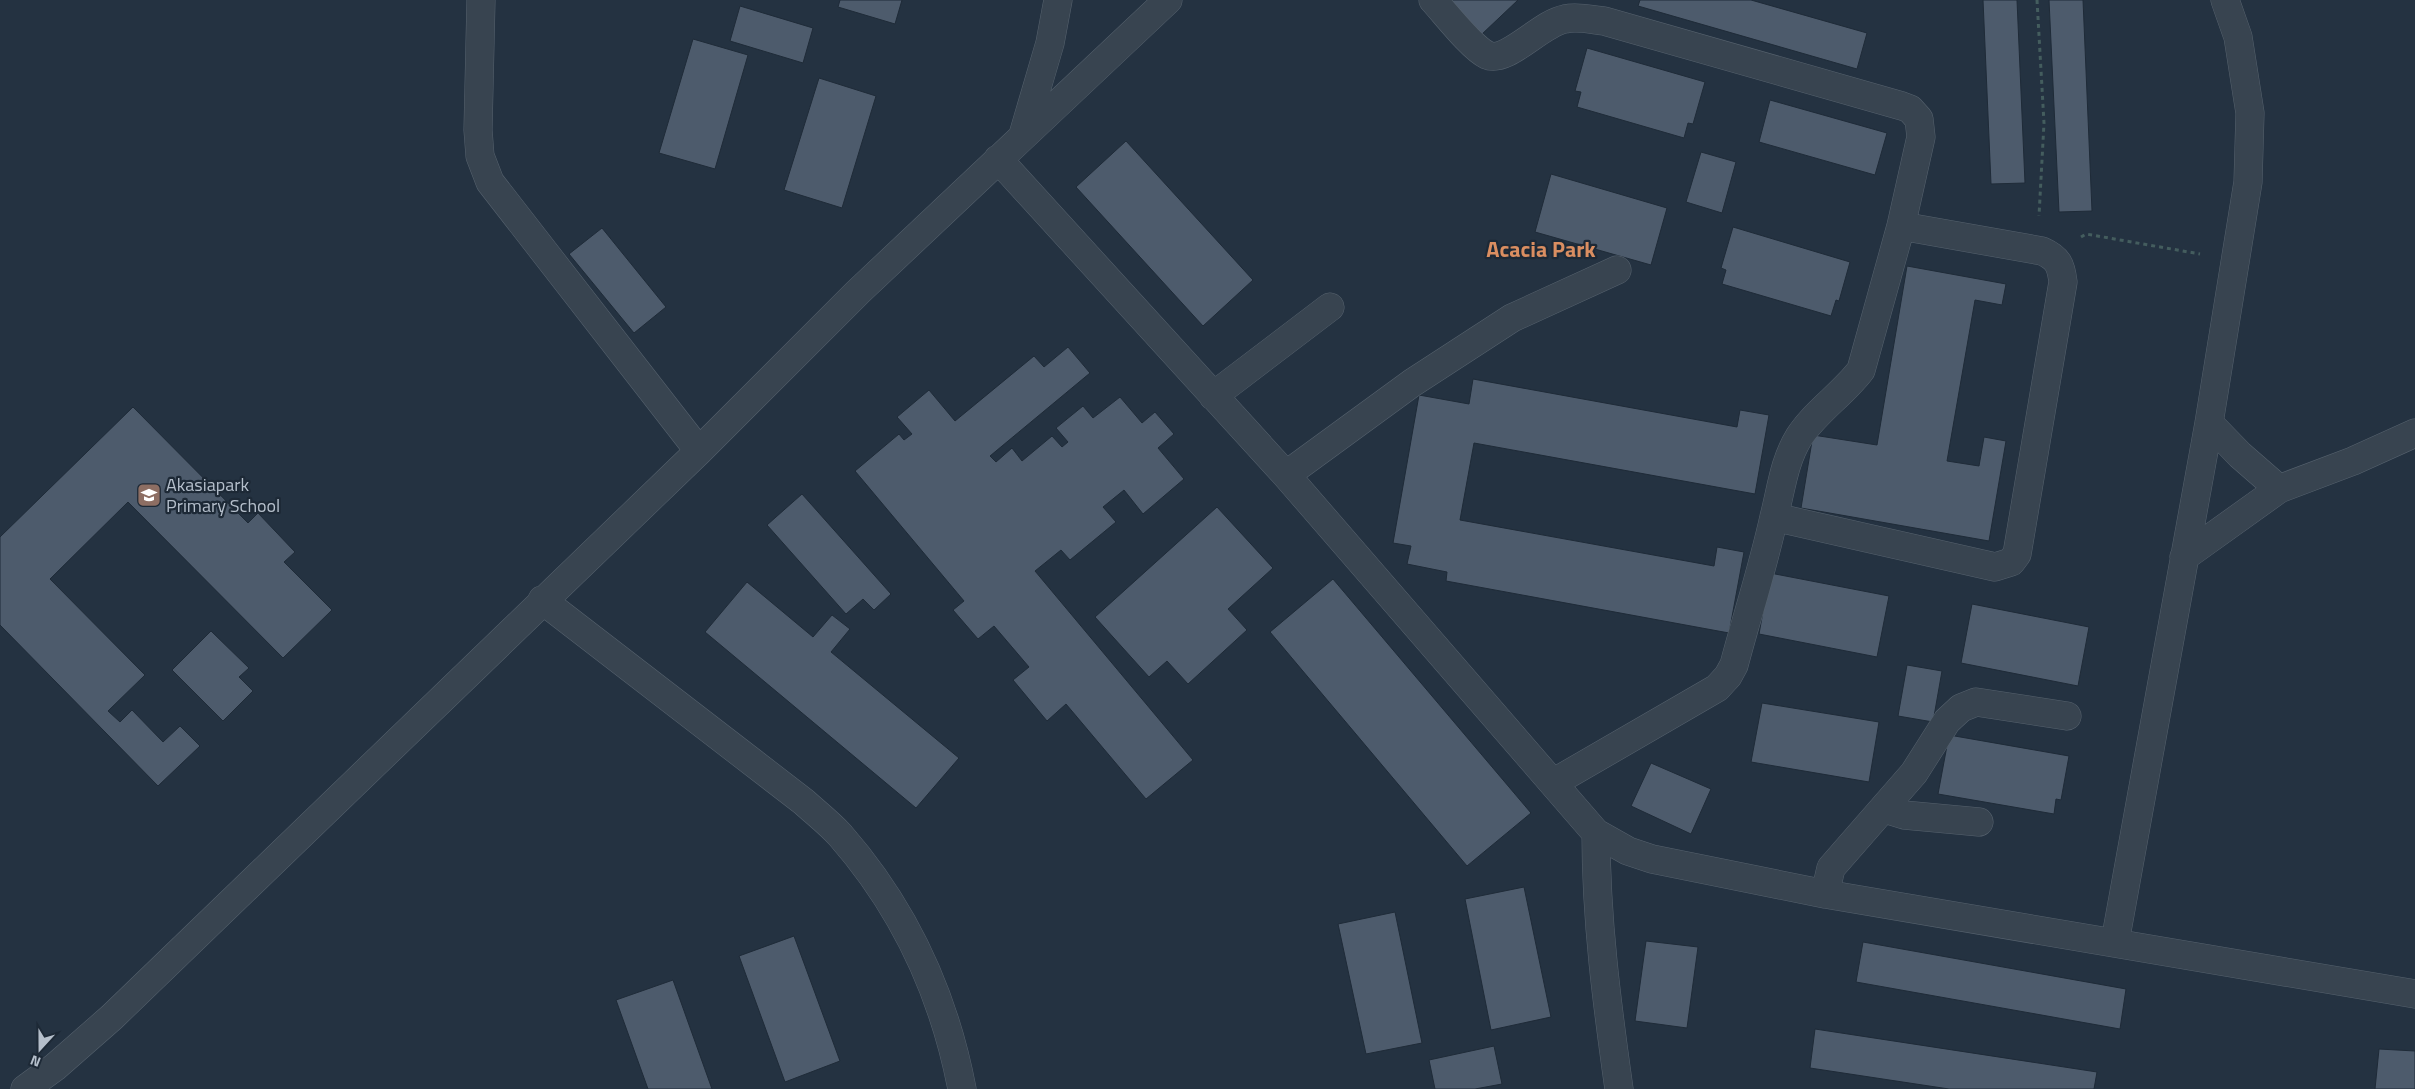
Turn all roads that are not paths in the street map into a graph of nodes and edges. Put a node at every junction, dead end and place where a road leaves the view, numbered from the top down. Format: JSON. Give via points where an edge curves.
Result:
{"nodes":[{"id":1,"x":482,"y":0,"type":"edge"},
{"id":2,"x":1058,"y":0,"type":"edge"},
{"id":3,"x":1168,"y":0,"type":"edge"},
{"id":4,"x":1433,"y":0,"type":"edge"},
{"id":5,"x":1562,"y":0,"type":"edge"},
{"id":6,"x":2225,"y":0,"type":"edge"},
{"id":7,"x":1543,"y":28,"type":"junction"},
{"id":8,"x":1023,"y":136,"type":"junction"},
{"id":9,"x":998,"y":159,"type":"junction"},
{"id":10,"x":1901,"y":226,"type":"junction"},
{"id":11,"x":1617,"y":270,"type":"dead end"},
{"id":12,"x":1330,"y":308,"type":"dead end"},
{"id":13,"x":1213,"y":396,"type":"junction"},
{"id":14,"x":2209,"y":423,"type":"junction"},
{"id":15,"x":2415,"y":433,"type":"edge"},
{"id":16,"x":698,"y":451,"type":"junction"},
{"id":17,"x":1286,"y":475,"type":"junction"},
{"id":18,"x":2279,"y":489,"type":"junction"},
{"id":19,"x":1774,"y":518,"type":"junction"},
{"id":20,"x":2184,"y":557,"type":"junction"},
{"id":21,"x":542,"y":600,"type":"junction"},
{"id":22,"x":2067,"y":716,"type":"dead end"},
{"id":23,"x":1553,"y":783,"type":"junction"},
{"id":24,"x":1885,"y":809,"type":"junction"},
{"id":25,"x":1979,"y":822,"type":"dead end"},
{"id":26,"x":1596,"y":833,"type":"junction"},
{"id":27,"x":1825,"y":894,"type":"junction"},
{"id":28,"x":2115,"y":942,"type":"junction"},
{"id":29,"x":2415,"y":994,"type":"edge"},
{"id":30,"x":25,"y":1089,"type":"edge"},
{"id":31,"x":962,"y":1089,"type":"edge"},
{"id":32,"x":1619,"y":1089,"type":"edge"}],
"edges":[{"from":1,"to":16,"type":"street","via":[[478,130],[480,156],[490,182]]},
{"from":2,"to":8,"type":"street","via":[[1050,43]]},
{"from":3,"to":8,"type":"street"},
{"from":4,"to":7,"type":"street","via":[[1481,51],[1495,57],[1506,55]]},
{"from":5,"to":7,"type":"street"},
{"from":6,"to":14,"type":"street","via":[[2238,37],[2250,113],[2248,182]]},
{"from":7,"to":10,"type":"street","via":[[1566,19],[1604,21],[1910,109],[1919,119],[1921,137]]},
{"from":8,"to":9,"type":"street"},
{"from":9,"to":13,"type":"street"},
{"from":9,"to":16,"type":"street"},
{"from":10,"to":19,"type":"street","via":[[1861,370],[1823,407],[1799,437],[1785,468]]},
{"from":10,"to":19,"type":"street","via":[[2042,251],[2054,256],[2061,265],[2063,282],[2017,554],[2011,562],[1995,567]]},
{"from":11,"to":17,"type":"street","via":[[1512,318],[1412,383]]},
{"from":12,"to":13,"type":"street"},
{"from":13,"to":17,"type":"street"},
{"from":14,"to":18,"type":"street"},
{"from":14,"to":20,"type":"street"},
{"from":15,"to":18,"type":"street"},
{"from":16,"to":21,"type":"street"},
{"from":17,"to":23,"type":"street"},
{"from":18,"to":20,"type":"street"},
{"from":19,"to":23,"type":"street","via":[[1734,665],[1728,676],[1717,688]]},
{"from":20,"to":28,"type":"street"},
{"from":21,"to":30,"type":"street","via":[[112,1017]]},
{"from":21,"to":31,"type":"street","via":[[804,802],[840,835],[904,925],[933,984],[954,1045]]},
{"from":22,"to":24,"type":"street","via":[[1976,702],[1961,708],[1947,722],[1914,774]]},
{"from":23,"to":26,"type":"street"},
{"from":24,"to":25,"type":"street","via":[[1904,816]]},
{"from":24,"to":27,"type":"street","via":[[1831,868]]},
{"from":26,"to":27,"type":"street","via":[[1628,851],[1652,859]]},
{"from":26,"to":32,"type":"street","via":[[1596,890],[1602,959]]},
{"from":27,"to":28,"type":"street"},
{"from":28,"to":29,"type":"street"}]}
